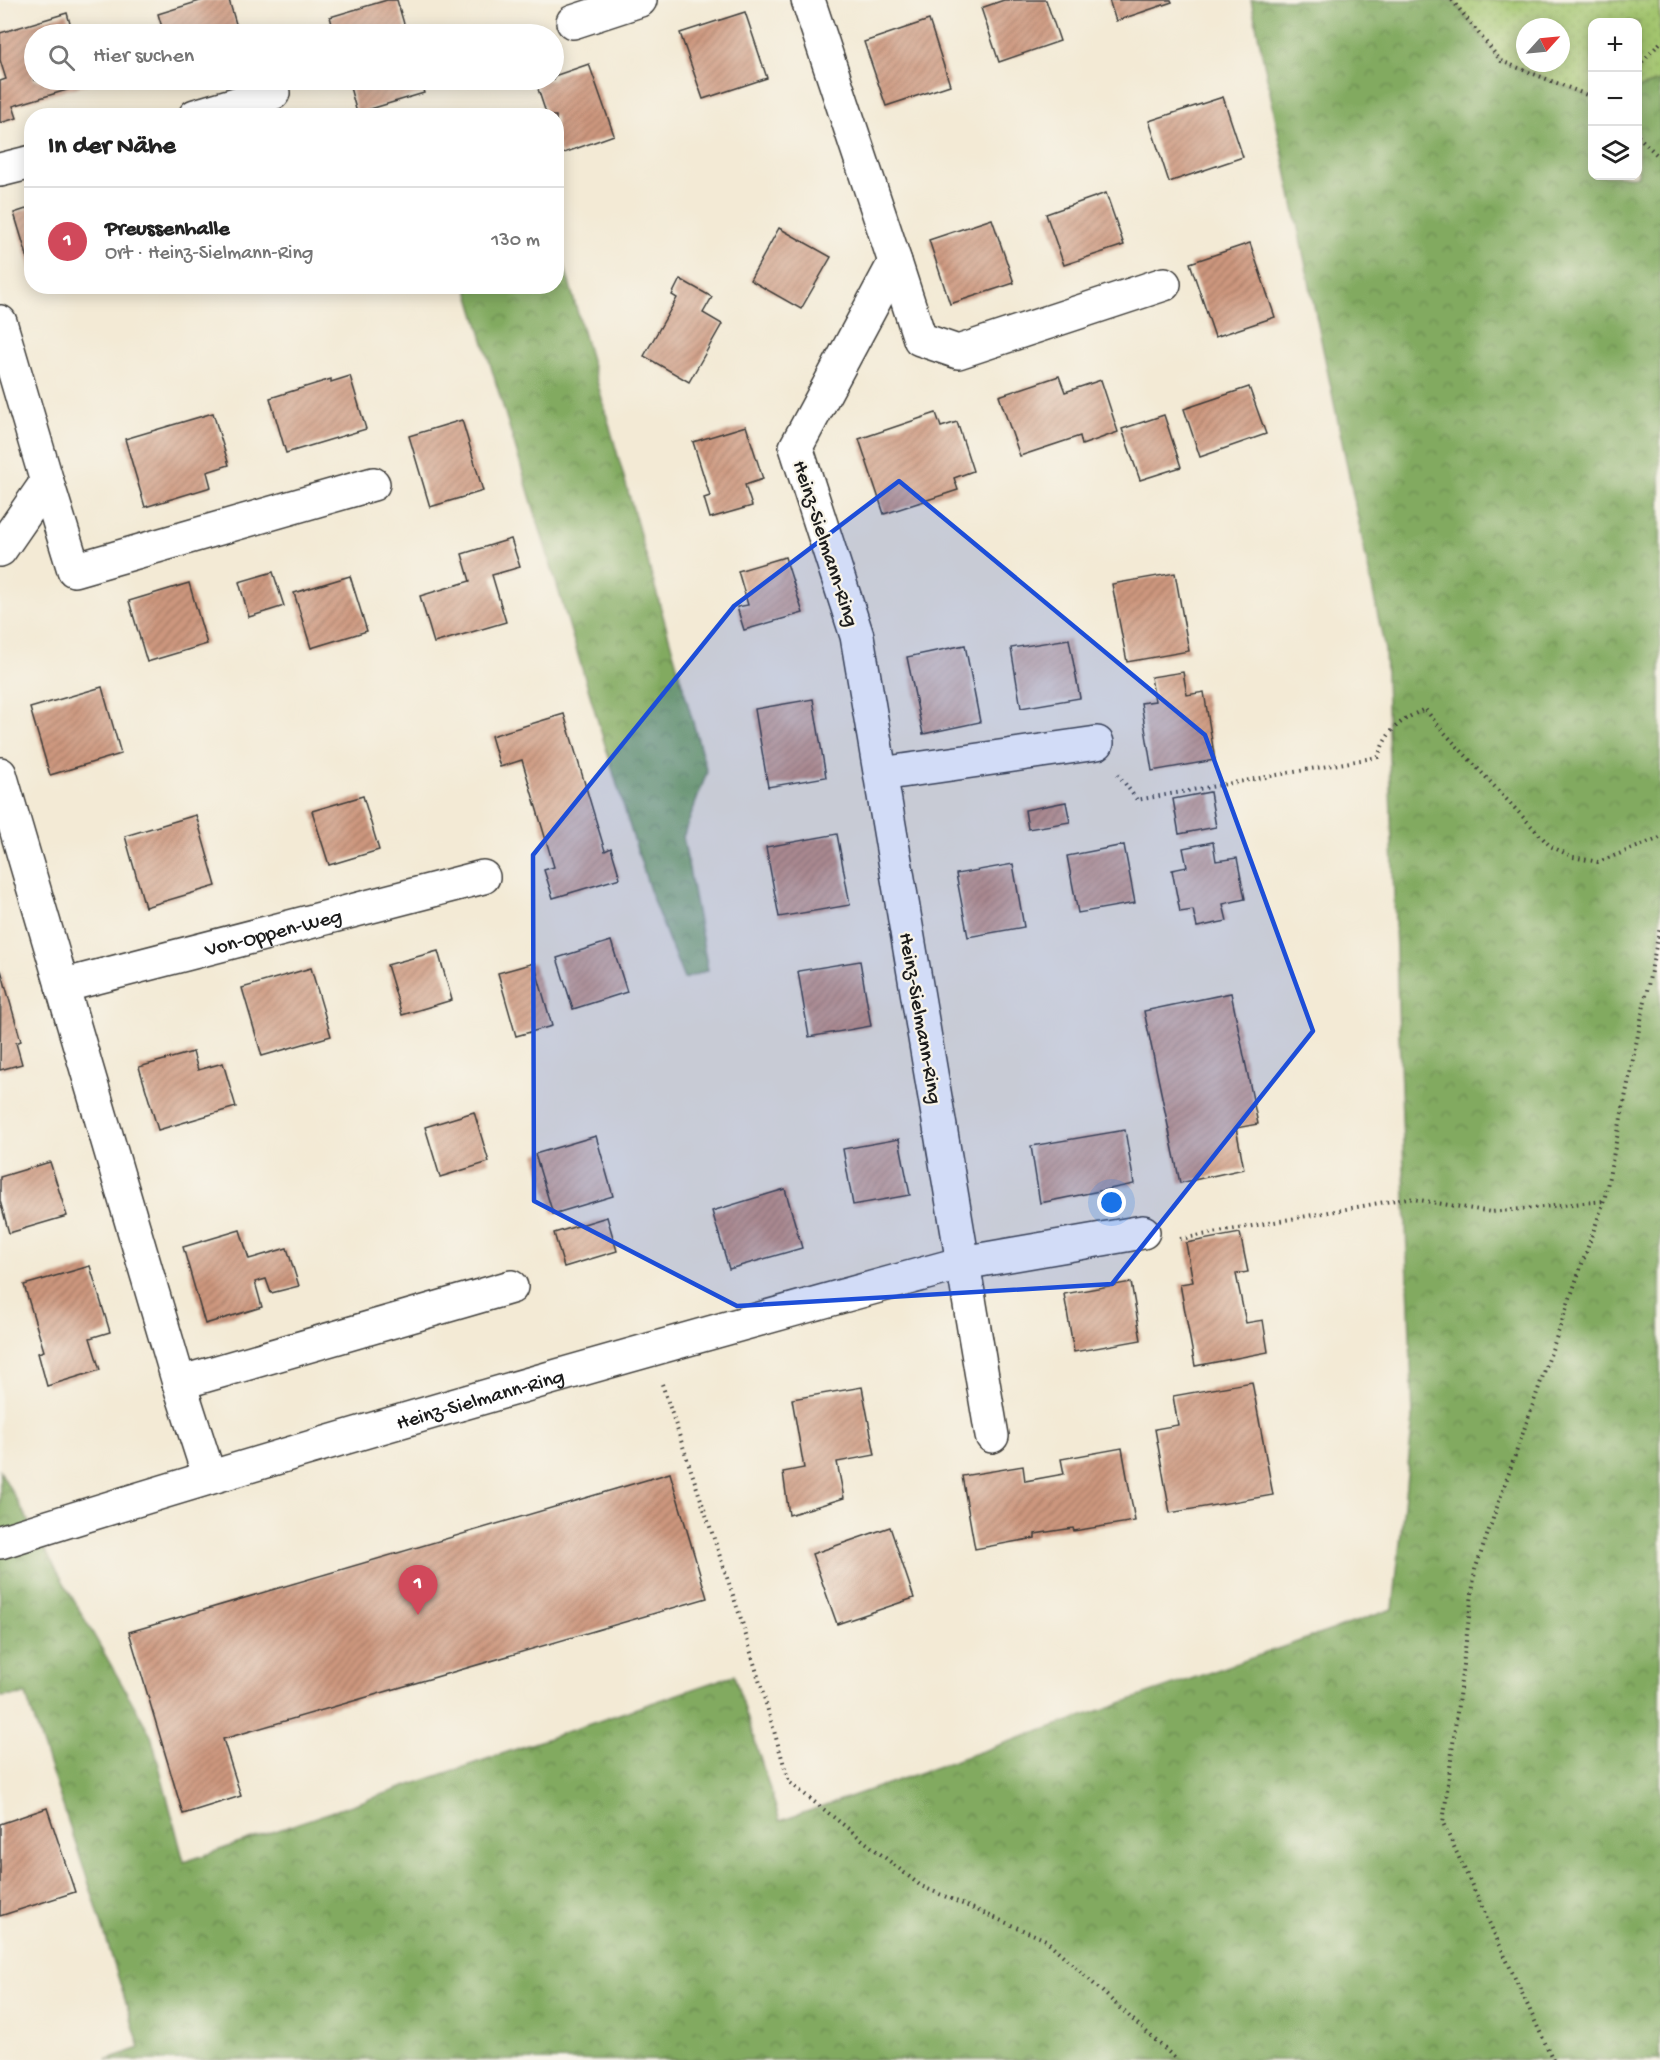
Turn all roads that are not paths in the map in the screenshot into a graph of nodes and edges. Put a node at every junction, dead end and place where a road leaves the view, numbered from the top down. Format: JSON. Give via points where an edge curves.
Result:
{"nodes":[{"id":1,"x":640,"y":0,"type":"edge"},
{"id":2,"x":808,"y":0,"type":"edge"},
{"id":3,"x":573,"y":22,"type":"dead end"},
{"id":4,"x":273,"y":93,"type":"dead end"},
{"id":5,"x":222,"y":108,"type":"edge"},
{"id":6,"x":24,"y":164,"type":"edge"},
{"id":7,"x":0,"y":170,"type":"edge"},
{"id":8,"x":895,"y":261,"type":"junction"},
{"id":9,"x":1164,"y":284,"type":"dead end"},
{"id":10,"x":0,"y":322,"type":"edge"},
{"id":11,"x":47,"y":482,"type":"junction"},
{"id":12,"x":374,"y":484,"type":"dead end"},
{"id":13,"x":0,"y":550,"type":"edge"},
{"id":14,"x":1097,"y":743,"type":"road end"},
{"id":15,"x":0,"y":774,"type":"edge"},
{"id":16,"x":881,"y":774,"type":"junction"},
{"id":17,"x":483,"y":877,"type":"dead end"},
{"id":18,"x":62,"y":986,"type":"junction"},
{"id":19,"x":1143,"y":1232,"type":"road end"},
{"id":20,"x":963,"y":1263,"type":"junction"},
{"id":21,"x":511,"y":1287,"type":"dead end"},
{"id":22,"x":179,"y":1383,"type":"junction"},
{"id":23,"x":992,"y":1436,"type":"dead end"},
{"id":24,"x":209,"y":1476,"type":"junction"},
{"id":25,"x":0,"y":1542,"type":"edge"}],
"edges":[{"from":1,"to":3,"type":"street"},
{"from":2,"to":8,"type":"street"},
{"from":4,"to":5,"type":"street"},
{"from":6,"to":7,"type":"street"},
{"from":8,"to":9,"type":"street","via":[[921,339],[958,352]]},
{"from":8,"to":16,"type":"street","name":"Heinz-Sielmann-Ring","via":[[796,447],[857,636]]},
{"from":10,"to":11,"type":"street"},
{"from":11,"to":12,"type":"street","via":[[74,570]]},
{"from":11,"to":13,"type":"street"},
{"from":14,"to":16,"type":"street"},
{"from":15,"to":18,"type":"street"},
{"from":16,"to":20,"type":"street","name":"Heinz-Sielmann-Ring"},
{"from":17,"to":18,"type":"street","name":"Von-Oppen-Weg"},
{"from":18,"to":22,"type":"street"},
{"from":19,"to":20,"type":"street","name":"Heinz-Sielmann-Ring"},
{"from":20,"to":23,"type":"street","name":"Heinz-Sielmann-Ring"},
{"from":20,"to":24,"type":"street","name":"Heinz-Sielmann-Ring","via":[[650,1348]]},
{"from":21,"to":22,"type":"street"},
{"from":22,"to":24,"type":"street"},
{"from":24,"to":25,"type":"street","name":"Heinz-Sielmann-Ring"}]}
